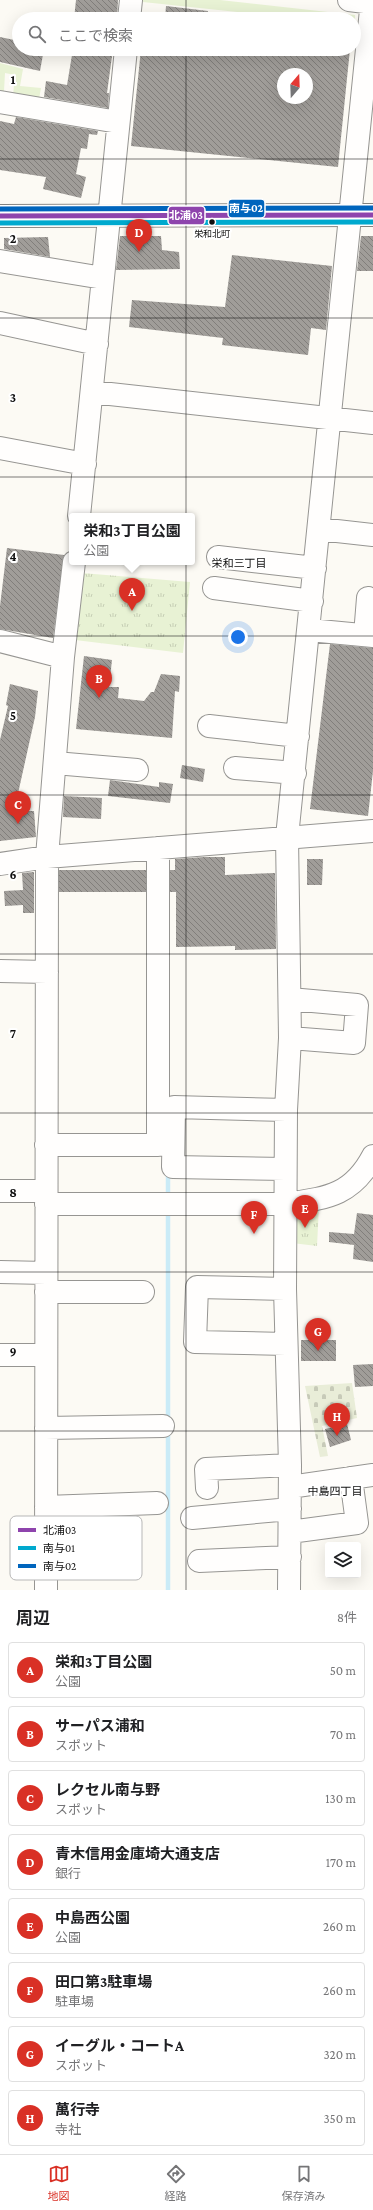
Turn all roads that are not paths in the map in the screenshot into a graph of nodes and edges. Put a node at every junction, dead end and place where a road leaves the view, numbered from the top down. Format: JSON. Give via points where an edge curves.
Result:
{"nodes":[{"id":1,"x":131,"y":0,"type":"edge"},
{"id":2,"x":349,"y":0,"type":"edge"},
{"id":3,"x":372,"y":2,"type":"edge"},
{"id":4,"x":130,"y":12,"type":"edge"},
{"id":5,"x":125,"y":56,"type":"edge"},
{"id":6,"x":0,"y":102,"type":"edge"},
{"id":7,"x":118,"y":122,"type":"junction"},
{"id":8,"x":351,"y":215,"type":"junction"},
{"id":9,"x":373,"y":215,"type":"edge"},
{"id":10,"x":0,"y":216,"type":"edge"},
{"id":11,"x":108,"y":217,"type":"junction"},
{"id":12,"x":1,"y":267,"type":"edge"},
{"id":13,"x":103,"y":278,"type":"junction"},
{"id":14,"x":0,"y":323,"type":"edge"},
{"id":15,"x":97,"y":344,"type":"junction"},
{"id":16,"x":92,"y":392,"type":"junction"},
{"id":17,"x":331,"y":418,"type":"junction"},
{"id":18,"x":373,"y":423,"type":"edge"},
{"id":19,"x":0,"y":448,"type":"edge"},
{"id":20,"x":85,"y":464,"type":"junction"},
{"id":21,"x":79,"y":513,"type":"edge"},
{"id":22,"x":319,"y":529,"type":"junction"},
{"id":23,"x":373,"y":535,"type":"edge"},
{"id":24,"x":218,"y":557,"type":"dead end"},
{"id":25,"x":74,"y":565,"type":"edge"},
{"id":26,"x":315,"y":568,"type":"junction"},
{"id":27,"x":214,"y":588,"type":"dead end"},
{"id":28,"x":368,"y":598,"type":"dead end"},
{"id":29,"x":312,"y":600,"type":"junction"},
{"id":30,"x":309,"y":630,"type":"junction"},
{"id":31,"x":369,"y":636,"type":"edge"},
{"id":32,"x":0,"y":641,"type":"edge"},
{"id":33,"x":63,"y":657,"type":"junction"},
{"id":34,"x":209,"y":726,"type":"dead end"},
{"id":35,"x":298,"y":736,"type":"junction"},
{"id":36,"x":55,"y":763,"type":"junction"},
{"id":37,"x":235,"y":768,"type":"dead end"},
{"id":38,"x":137,"y":770,"type":"dead end"},
{"id":39,"x":295,"y":773,"type":"junction"},
{"id":40,"x":373,"y":831,"type":"edge"},
{"id":41,"x":287,"y":837,"type":"junction"},
{"id":42,"x":158,"y":848,"type":"junction"},
{"id":43,"x":47,"y":857,"type":"junction"},
{"id":44,"x":0,"y":864,"type":"edge"},
{"id":45,"x":0,"y":971,"type":"edge"},
{"id":46,"x":47,"y":972,"type":"junction"},
{"id":47,"x":290,"y":999,"type":"junction"},
{"id":48,"x":290,"y":1038,"type":"junction"},
{"id":49,"x":286,"y":1110,"type":"junction"},
{"id":50,"x":46,"y":1145,"type":"junction"},
{"id":51,"x":285,"y":1169,"type":"junction"},
{"id":52,"x":370,"y":1169,"type":"edge"},
{"id":53,"x":0,"y":1191,"type":"edge"},
{"id":54,"x":46,"y":1197,"type":"junction"},
{"id":55,"x":286,"y":1204,"type":"junction"},
{"id":56,"x":0,"y":1272,"type":"edge"},
{"id":57,"x":46,"y":1282,"type":"junction"},
{"id":58,"x":285,"y":1289,"type":"junction"},
{"id":59,"x":143,"y":1292,"type":"dead end"},
{"id":60,"x":286,"y":1344,"type":"junction"},
{"id":61,"x":0,"y":1355,"type":"edge"},
{"id":62,"x":46,"y":1355,"type":"junction"},
{"id":63,"x":163,"y":1426,"type":"dead end"},
{"id":64,"x":46,"y":1428,"type":"junction"},
{"id":65,"x":290,"y":1465,"type":"junction"},
{"id":66,"x":373,"y":1475,"type":"edge"},
{"id":67,"x":351,"y":1478,"type":"junction"},
{"id":68,"x":290,"y":1487,"type":"junction"},
{"id":69,"x":207,"y":1488,"type":"dead end"},
{"id":70,"x":157,"y":1503,"type":"dead end"},
{"id":71,"x":46,"y":1507,"type":"junction"},
{"id":72,"x":290,"y":1509,"type":"junction"},
{"id":73,"x":46,"y":1516,"type":"edge"},
{"id":74,"x":192,"y":1518,"type":"dead end"},
{"id":75,"x":290,"y":1532,"type":"junction"},
{"id":76,"x":290,"y":1558,"type":"junction"},
{"id":77,"x":199,"y":1561,"type":"dead end"},
{"id":78,"x":289,"y":1590,"type":"edge"}],
"edges":[{"from":1,"to":4,"type":"street"},
{"from":2,"to":3,"type":"street"},
{"from":3,"to":8,"type":"street"},
{"from":5,"to":7,"type":"street"},
{"from":6,"to":7,"type":"street"},
{"from":7,"to":11,"type":"street"},
{"from":8,"to":9,"type":"highway"},
{"from":8,"to":11,"type":"highway"},
{"from":8,"to":17,"type":"street"},
{"from":10,"to":11,"type":"highway"},
{"from":11,"to":13,"type":"street"},
{"from":12,"to":13,"type":"street"},
{"from":13,"to":15,"type":"street"},
{"from":14,"to":15,"type":"street"},
{"from":15,"to":16,"type":"street"},
{"from":16,"to":17,"type":"street"},
{"from":16,"to":20,"type":"street"},
{"from":17,"to":18,"type":"street"},
{"from":17,"to":22,"type":"street"},
{"from":19,"to":20,"type":"street"},
{"from":20,"to":21,"type":"street"},
{"from":22,"to":23,"type":"street"},
{"from":22,"to":26,"type":"street"},
{"from":24,"to":26,"type":"street"},
{"from":25,"to":33,"type":"street"},
{"from":26,"to":29,"type":"street"},
{"from":27,"to":29,"type":"street"},
{"from":28,"to":31,"type":"street"},
{"from":29,"to":30,"type":"street"},
{"from":30,"to":31,"type":"street"},
{"from":30,"to":35,"type":"street"},
{"from":32,"to":33,"type":"street"},
{"from":33,"to":36,"type":"street"},
{"from":34,"to":35,"type":"street"},
{"from":35,"to":39,"type":"street"},
{"from":36,"to":38,"type":"street"},
{"from":36,"to":43,"type":"street"},
{"from":37,"to":39,"type":"street"},
{"from":39,"to":41,"type":"street"},
{"from":40,"to":41,"type":"street"},
{"from":41,"to":42,"type":"street"},
{"from":41,"to":47,"type":"street"},
{"from":42,"to":43,"type":"street"},
{"from":42,"to":50,"type":"street","via":[[158,1145]]},
{"from":43,"to":44,"type":"street"},
{"from":43,"to":46,"type":"street"},
{"from":45,"to":46,"type":"street"},
{"from":46,"to":50,"type":"street"},
{"from":47,"to":48,"type":"street"},
{"from":47,"to":48,"type":"street","via":[[357,1005],[354,1043]]},
{"from":48,"to":49,"type":"street"},
{"from":49,"to":51,"type":"street"},
{"from":49,"to":51,"type":"street","via":[[174,1107],[173,1167]]},
{"from":50,"to":54,"type":"street"},
{"from":51,"to":55,"type":"street"},
{"from":52,"to":55,"type":"street","via":[[351,1186],[322,1198]]},
{"from":53,"to":54,"type":"street"},
{"from":54,"to":55,"type":"street"},
{"from":54,"to":57,"type":"street"},
{"from":55,"to":58,"type":"street"},
{"from":56,"to":57,"type":"street"},
{"from":57,"to":59,"type":"street"},
{"from":57,"to":62,"type":"street"},
{"from":58,"to":60,"type":"street"},
{"from":58,"to":60,"type":"street","via":[[197,1287],[195,1342]]},
{"from":60,"to":65,"type":"street"},
{"from":61,"to":62,"type":"street"},
{"from":62,"to":64,"type":"street"},
{"from":63,"to":64,"type":"street"},
{"from":64,"to":71,"type":"street"},
{"from":65,"to":68,"type":"street"},
{"from":65,"to":69,"type":"street","via":[[206,1469]]},
{"from":66,"to":67,"type":"street"},
{"from":67,"to":68,"type":"street"},
{"from":67,"to":75,"type":"street","via":[[357,1523]]},
{"from":68,"to":72,"type":"street"},
{"from":70,"to":71,"type":"street"},
{"from":71,"to":73,"type":"street"},
{"from":72,"to":74,"type":"street"},
{"from":72,"to":75,"type":"street"},
{"from":75,"to":76,"type":"street"},
{"from":76,"to":77,"type":"street"},
{"from":76,"to":78,"type":"street"}]}
